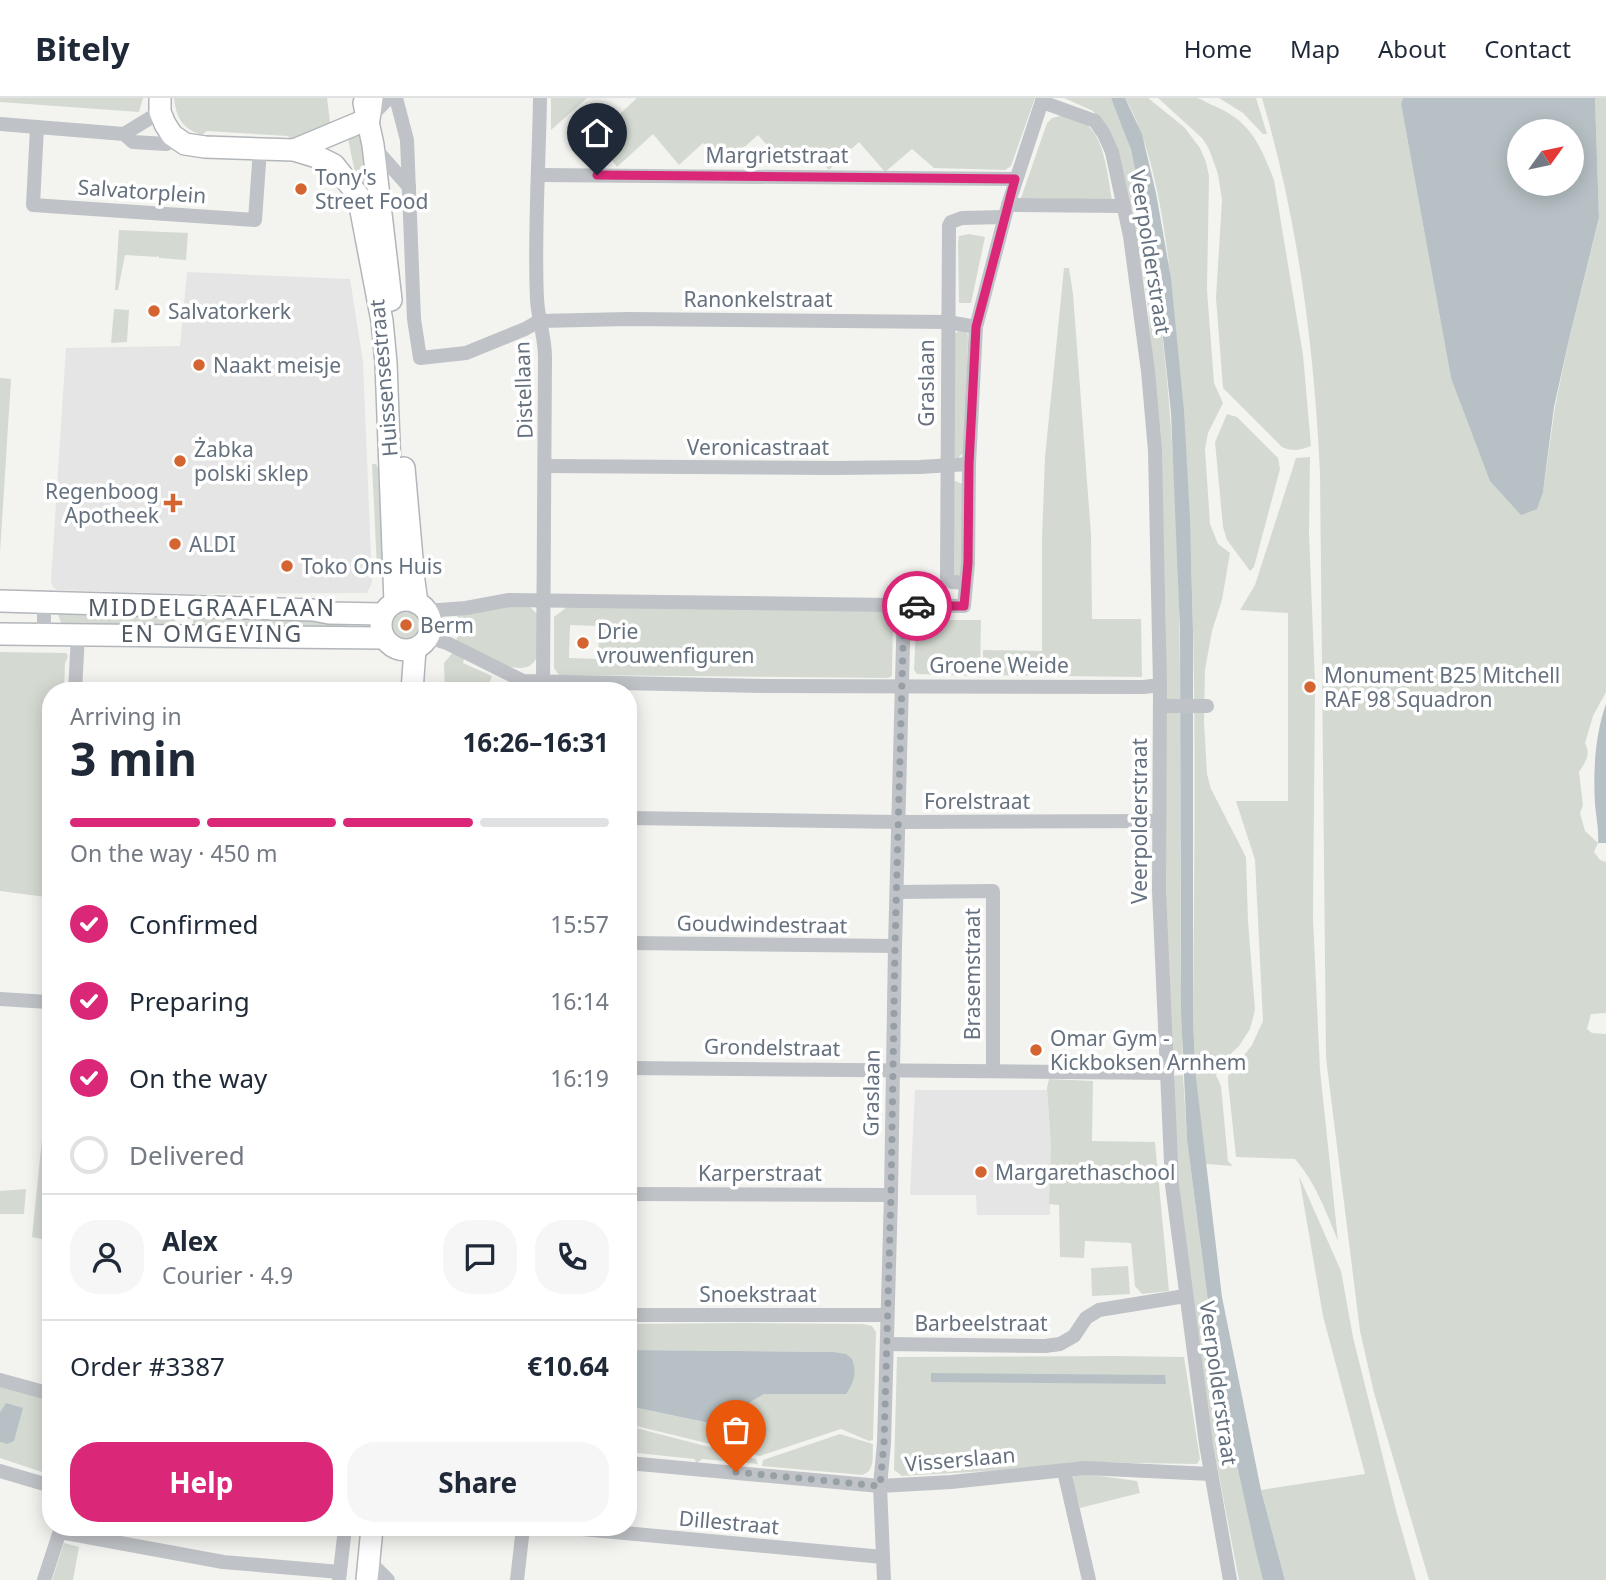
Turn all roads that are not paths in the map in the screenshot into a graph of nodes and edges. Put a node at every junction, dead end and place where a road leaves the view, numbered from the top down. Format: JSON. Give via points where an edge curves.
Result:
{"nodes":[{"id":1,"x":389,"y":98,"type":"edge"},
{"id":2,"x":396,"y":98,"type":"edge"},
{"id":3,"x":540,"y":98,"type":"edge"},
{"id":4,"x":1043,"y":100,"type":"edge"},
{"id":5,"x":160,"y":105,"type":"edge"},
{"id":6,"x":367,"y":105,"type":"edge"},
{"id":7,"x":0,"y":124,"type":"edge"},
{"id":8,"x":37,"y":127,"type":"junction"},
{"id":9,"x":124,"y":134,"type":"junction"},
{"id":10,"x":184,"y":142,"type":"junction"},
{"id":11,"x":373,"y":145,"type":"junction"},
{"id":12,"x":260,"y":149,"type":"junction"},
{"id":13,"x":294,"y":150,"type":"junction"},
{"id":14,"x":539,"y":175,"type":"junction"},
{"id":15,"x":1015,"y":179,"type":"junction"},
{"id":16,"x":409,"y":187,"type":"junction"},
{"id":17,"x":1124,"y":206,"type":"junction"},
{"id":18,"x":1006,"y":211,"type":"junction"},
{"id":19,"x":539,"y":321,"type":"junction"},
{"id":20,"x":947,"y":322,"type":"junction"},
{"id":21,"x":976,"y":327,"type":"junction"},
{"id":22,"x":969,"y":464,"type":"junction"},
{"id":23,"x":545,"y":466,"type":"junction"},
{"id":24,"x":947,"y":466,"type":"junction"},
{"id":25,"x":966,"y":583,"type":"junction"},
{"id":26,"x":545,"y":600,"type":"junction"},
{"id":27,"x":0,"y":601,"type":"edge"},
{"id":28,"x":44,"y":604,"type":"junction"},
{"id":29,"x":904,"y":606,"type":"junction"},
{"id":30,"x":422,"y":607,"type":"junction"},
{"id":31,"x":389,"y":608,"type":"junction"},
{"id":32,"x":0,"y":634,"type":"edge"},
{"id":33,"x":44,"y":634,"type":"junction"},
{"id":34,"x":78,"y":635,"type":"junction"},
{"id":35,"x":406,"y":644,"type":"junction"},
{"id":36,"x":75,"y":682,"type":"edge"},
{"id":37,"x":400,"y":682,"type":"edge"},
{"id":38,"x":411,"y":682,"type":"edge"},
{"id":39,"x":544,"y":682,"type":"joint"},
{"id":40,"x":637,"y":684,"type":"edge"},
{"id":41,"x":1160,"y":685,"type":"junction"},
{"id":42,"x":902,"y":688,"type":"junction"},
{"id":43,"x":1164,"y":706,"type":"junction"},
{"id":44,"x":1203,"y":706,"type":"dead end"},
{"id":45,"x":637,"y":818,"type":"edge"},
{"id":46,"x":1158,"y":821,"type":"junction"},
{"id":47,"x":900,"y":822,"type":"junction"},
{"id":48,"x":897,"y":892,"type":"junction"},
{"id":49,"x":637,"y":943,"type":"edge"},
{"id":50,"x":895,"y":946,"type":"junction"},
{"id":51,"x":0,"y":999,"type":"edge"},
{"id":52,"x":42,"y":1002,"type":"edge"},
{"id":53,"x":637,"y":1068,"type":"edge"},
{"id":54,"x":892,"y":1069,"type":"junction"},
{"id":55,"x":993,"y":1070,"type":"junction"},
{"id":56,"x":1166,"y":1073,"type":"junction"},
{"id":57,"x":637,"y":1194,"type":"edge"},
{"id":58,"x":891,"y":1195,"type":"junction"},
{"id":59,"x":1185,"y":1296,"type":"junction"},
{"id":60,"x":637,"y":1315,"type":"edge"},
{"id":61,"x":887,"y":1315,"type":"junction"},
{"id":62,"x":887,"y":1345,"type":"junction"},
{"id":63,"x":0,"y":1380,"type":"edge"},
{"id":64,"x":42,"y":1392,"type":"edge"},
{"id":65,"x":637,"y":1464,"type":"edge"},
{"id":66,"x":0,"y":1471,"type":"edge"},
{"id":67,"x":1064,"y":1471,"type":"junction"},
{"id":68,"x":1211,"y":1475,"type":"junction"},
{"id":69,"x":42,"y":1483,"type":"edge"},
{"id":70,"x":880,"y":1486,"type":"junction"},
{"id":71,"x":637,"y":1534,"type":"edge"},
{"id":72,"x":58,"y":1536,"type":"edge"},
{"id":73,"x":91,"y":1536,"type":"edge"},
{"id":74,"x":344,"y":1536,"type":"edge"},
{"id":75,"x":364,"y":1536,"type":"edge"},
{"id":76,"x":371,"y":1536,"type":"edge"},
{"id":77,"x":522,"y":1536,"type":"edge"},
{"id":78,"x":883,"y":1558,"type":"junction"},
{"id":79,"x":366,"y":1574,"type":"edge"},
{"id":80,"x":340,"y":1576,"type":"edge"},
{"id":81,"x":44,"y":1580,"type":"edge"},
{"id":82,"x":388,"y":1580,"type":"edge"},
{"id":83,"x":517,"y":1580,"type":"edge"},
{"id":84,"x":884,"y":1580,"type":"edge"},
{"id":85,"x":1089,"y":1580,"type":"edge"},
{"id":86,"x":1230,"y":1580,"type":"edge"}],
"edges":[{"from":1,"to":6,"type":"street"},
{"from":2,"to":16,"type":"street","name":"Huissensestraat","via":[[407,139]]},
{"from":3,"to":14,"type":"street","name":"Distellaan"},
{"from":4,"to":15,"type":"street"},
{"from":4,"to":17,"type":"street","name":"Veerpolderstraat","via":[[1095,121],[1112,152]]},
{"from":5,"to":9,"type":"street"},
{"from":5,"to":10,"type":"street","via":[[165,124]]},
{"from":6,"to":11,"type":"street","name":"Huissensestraat"},
{"from":6,"to":13,"type":"street"},
{"from":7,"to":8,"type":"street"},
{"from":8,"to":9,"type":"street"},
{"from":8,"to":12,"type":"street","name":"Salvatorplein","via":[[33,205],[254,220]]},
{"from":9,"to":10,"type":"street","via":[[133,142]]},
{"from":10,"to":12,"type":"street"},
{"from":11,"to":16,"type":"street","name":"Huissensestraat"},
{"from":11,"to":30,"type":"street","name":"Huissensestraat","via":[[397,362],[414,582]]},
{"from":12,"to":13,"type":"street"},
{"from":13,"to":31,"type":"street","name":"Huissensestraat","via":[[334,165],[358,195],[386,363]]},
{"from":14,"to":15,"type":"street","name":"Margrietstraat"},
{"from":14,"to":19,"type":"street","name":"Distellaan"},
{"from":15,"to":18,"type":"street"},
{"from":16,"to":19,"type":"street","name":"Huissensestraat","via":[[420,358],[456,355]]},
{"from":17,"to":18,"type":"street","name":"Graslaan"},
{"from":17,"to":41,"type":"street","name":"Veerpolderstraat","via":[[1153,424]]},
{"from":18,"to":20,"type":"street","name":"Graslaan","via":[[951,222]]},
{"from":18,"to":21,"type":"street"},
{"from":19,"to":20,"type":"street","name":"Ranonkelstraat"},
{"from":19,"to":23,"type":"street","name":"Distellaan","via":[[545,339]]},
{"from":20,"to":21,"type":"street","name":"Ranonkelstraat"},
{"from":20,"to":24,"type":"street","name":"Graslaan"},
{"from":21,"to":22,"type":"street"},
{"from":22,"to":24,"type":"street","name":"Veronicastraat"},
{"from":22,"to":25,"type":"street"},
{"from":23,"to":24,"type":"street","name":"Veronicastraat"},
{"from":23,"to":26,"type":"street","name":"Distellaan"},
{"from":24,"to":25,"type":"street","name":"Graslaan","via":[[947,578]]},
{"from":25,"to":29,"type":"street","via":[[964,606]]},
{"from":26,"to":29,"type":"street"},
{"from":26,"to":30,"type":"street"},
{"from":26,"to":39,"type":"street","name":"Distellaan"},
{"from":27,"to":28,"type":"street"},
{"from":28,"to":31,"type":"street","via":[[329,613]]},
{"from":28,"to":33,"type":"street"},
{"from":29,"to":42,"type":"street","name":"Graslaan"},
{"from":30,"to":31,"type":"street","via":[[406,600]]},
{"from":30,"to":35,"type":"street","via":[[431,624]]},
{"from":31,"to":35,"type":"street","via":[[380,626]]},
{"from":32,"to":33,"type":"street"},
{"from":33,"to":34,"type":"street"},
{"from":34,"to":35,"type":"street"},
{"from":34,"to":36,"type":"street"},
{"from":35,"to":37,"type":"street"},
{"from":35,"to":38,"type":"street"},
{"from":35,"to":39,"type":"street","name":"Groene Weide","via":[[447,643],[523,681]]},
{"from":40,"to":42,"type":"street","name":"Groene Weide"},
{"from":41,"to":42,"type":"street","name":"Groene Weide"},
{"from":41,"to":43,"type":"street","name":"Veerpolderstraat"},
{"from":42,"to":47,"type":"street","name":"Graslaan"},
{"from":43,"to":44,"type":"street"},
{"from":43,"to":46,"type":"street","name":"Veerpolderstraat"},
{"from":45,"to":47,"type":"street","name":"Forelstraat"},
{"from":46,"to":47,"type":"street","name":"Forelstraat"},
{"from":46,"to":56,"type":"street","name":"Veerpolderstraat"},
{"from":47,"to":48,"type":"street","name":"Graslaan"},
{"from":48,"to":50,"type":"street","name":"Graslaan"},
{"from":48,"to":55,"type":"street","name":"Brasemstraat","via":[[993,891]]},
{"from":49,"to":50,"type":"street","name":"Goudwindestraat"},
{"from":50,"to":54,"type":"street","name":"Graslaan"},
{"from":51,"to":52,"type":"street"},
{"from":53,"to":54,"type":"street","name":"Grondelstraat"},
{"from":54,"to":55,"type":"street","name":"Grondelstraat"},
{"from":54,"to":58,"type":"street","name":"Graslaan"},
{"from":55,"to":56,"type":"street","name":"Grondelstraat"},
{"from":56,"to":59,"type":"street","name":"Veerpolderstraat","via":[[1172,1185]]},
{"from":57,"to":58,"type":"street","name":"Karperstraat"},
{"from":58,"to":61,"type":"street","name":"Graslaan"},
{"from":59,"to":62,"type":"street","name":"Barbeelstraat","via":[[1099,1310],[1060,1344]]},
{"from":59,"to":68,"type":"street","name":"Veerpolderstraat"},
{"from":60,"to":61,"type":"street","name":"Snoekstraat"},
{"from":61,"to":62,"type":"street","name":"Graslaan"},
{"from":62,"to":70,"type":"street","name":"Graslaan"},
{"from":63,"to":64,"type":"street"},
{"from":65,"to":70,"type":"street","name":"Visserslaan"},
{"from":66,"to":69,"type":"street"},
{"from":67,"to":68,"type":"street","name":"Visserslaan","via":[[1085,1468]]},
{"from":67,"to":70,"type":"street","name":"Visserslaan"},
{"from":67,"to":85,"type":"street"},
{"from":68,"to":86,"type":"street","name":"Veerpolderstraat"},
{"from":70,"to":78,"type":"street","name":"Graslaan"},
{"from":71,"to":78,"type":"street","name":"Dillestraat"},
{"from":72,"to":81,"type":"street"},
{"from":73,"to":80,"type":"street","via":[[223,1562]]},
{"from":74,"to":80,"type":"street"},
{"from":75,"to":79,"type":"street"},
{"from":76,"to":79,"type":"street"},
{"from":77,"to":83,"type":"street"},
{"from":78,"to":84,"type":"street","name":"Graslaan"},
{"from":79,"to":82,"type":"street"}]}
